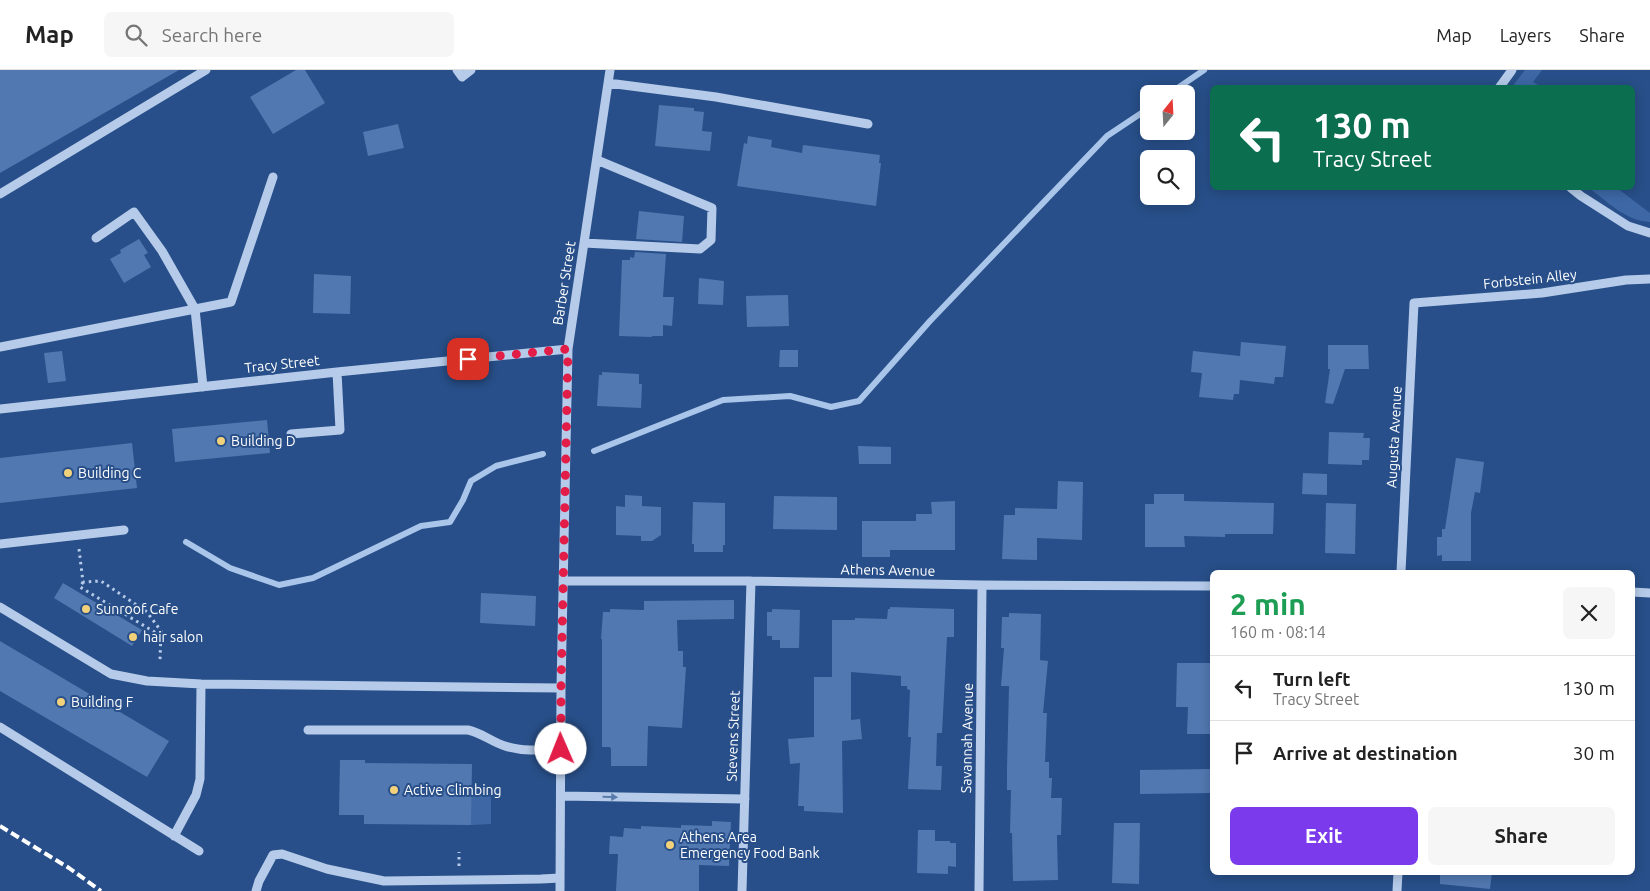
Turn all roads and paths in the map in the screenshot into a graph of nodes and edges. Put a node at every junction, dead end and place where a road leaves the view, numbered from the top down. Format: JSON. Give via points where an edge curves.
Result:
{"nodes":[{"id":1,"x":206,"y":70,"type":"edge"},
{"id":2,"x":457,"y":70,"type":"edge"},
{"id":3,"x":472,"y":70,"type":"edge"},
{"id":4,"x":610,"y":70,"type":"edge"},
{"id":5,"x":1512,"y":70,"type":"edge"},
{"id":6,"x":608,"y":83,"type":"junction"},
{"id":7,"x":1501,"y":85,"type":"edge"},
{"id":8,"x":868,"y":124,"type":"dead end"},
{"id":9,"x":596,"y":160,"type":"junction"},
{"id":10,"x":273,"y":177,"type":"dead end"},
{"id":11,"x":1574,"y":190,"type":"edge"},
{"id":12,"x":0,"y":194,"type":"edge"},
{"id":13,"x":1650,"y":233,"type":"edge"},
{"id":14,"x":96,"y":238,"type":"dead end"},
{"id":15,"x":584,"y":243,"type":"junction"},
{"id":16,"x":1650,"y":279,"type":"edge"},
{"id":17,"x":1414,"y":303,"type":"joint"},
{"id":18,"x":195,"y":309,"type":"junction"},
{"id":19,"x":0,"y":347,"type":"edge"},
{"id":20,"x":568,"y":349,"type":"junction"},
{"id":21,"x":337,"y":372,"type":"junction"},
{"id":22,"x":203,"y":387,"type":"junction"},
{"id":23,"x":0,"y":409,"type":"edge"},
{"id":24,"x":291,"y":434,"type":"dead end"},
{"id":25,"x":124,"y":530,"type":"dead end"},
{"id":26,"x":0,"y":544,"type":"edge"},
{"id":27,"x":81,"y":564,"type":"dead end"},
{"id":28,"x":1401,"y":570,"type":"edge"},
{"id":29,"x":563,"y":581,"type":"junction"},
{"id":30,"x":751,"y":581,"type":"junction"},
{"id":31,"x":83,"y":582,"type":"junction"},
{"id":32,"x":982,"y":585,"type":"junction"},
{"id":33,"x":1210,"y":586,"type":"edge"},
{"id":34,"x":1635,"y":592,"type":"edge"},
{"id":35,"x":1650,"y":593,"type":"edge"},
{"id":36,"x":0,"y":607,"type":"edge"},
{"id":37,"x":161,"y":636,"type":"junction"},
{"id":38,"x":160,"y":660,"type":"dead end"},
{"id":39,"x":201,"y":684,"type":"junction"},
{"id":40,"x":561,"y":688,"type":"junction"},
{"id":41,"x":0,"y":727,"type":"edge"},
{"id":42,"x":308,"y":730,"type":"dead end"},
{"id":43,"x":561,"y":749,"type":"junction"},
{"id":44,"x":561,"y":796,"type":"junction"},
{"id":45,"x":745,"y":798,"type":"junction"},
{"id":46,"x":174,"y":836,"type":"junction"},
{"id":47,"x":199,"y":851,"type":"dead end"},
{"id":48,"x":459,"y":852,"type":"dead end"},
{"id":49,"x":459,"y":869,"type":"dead end"},
{"id":50,"x":1398,"y":875,"type":"edge"},
{"id":51,"x":560,"y":878,"type":"junction"},
{"id":52,"x":256,"y":891,"type":"edge"},
{"id":53,"x":560,"y":891,"type":"edge"},
{"id":54,"x":742,"y":891,"type":"edge"},
{"id":55,"x":979,"y":891,"type":"edge"},
{"id":56,"x":1398,"y":891,"type":"edge"}],
"edges":[{"from":1,"to":12,"type":"street"},
{"from":2,"to":3,"type":"street","via":[[462,77]]},
{"from":4,"to":6,"type":"street","name":"Barber Street"},
{"from":5,"to":7,"type":"street"},
{"from":6,"to":8,"type":"street","via":[[716,97]]},
{"from":6,"to":9,"type":"street","name":"Barber Street"},
{"from":9,"to":15,"type":"street","name":"Barber Street"},
{"from":9,"to":15,"type":"street","via":[[712,208],[711,240],[700,249]]},
{"from":10,"to":18,"type":"street","via":[[231,302]]},
{"from":11,"to":13,"type":"street","via":[[1628,226]]},
{"from":14,"to":18,"type":"street","via":[[134,212],[162,251]]},
{"from":15,"to":20,"type":"street","name":"Barber Street"},
{"from":16,"to":17,"type":"street","name":"Forbstein Alley","via":[[1542,293]]},
{"from":17,"to":28,"type":"street","name":"Augusta Avenue"},
{"from":18,"to":19,"type":"street"},
{"from":18,"to":22,"type":"street"},
{"from":20,"to":21,"type":"street","name":"Tracy Street"},
{"from":20,"to":29,"type":"street","name":"Barber Street"},
{"from":21,"to":22,"type":"street","name":"Tracy Street"},
{"from":21,"to":24,"type":"street","via":[[340,430]]},
{"from":22,"to":23,"type":"street","name":"Tracy Street"},
{"from":25,"to":26,"type":"street"},
{"from":27,"to":31,"type":"path"},
{"from":29,"to":30,"type":"street","name":"Athens Avenue"},
{"from":29,"to":40,"type":"street","name":"Barber Street"},
{"from":30,"to":32,"type":"street","name":"Athens Avenue"},
{"from":30,"to":45,"type":"street","name":"Stevens Street"},
{"from":31,"to":37,"type":"path","via":[[80,587]]},
{"from":31,"to":37,"type":"path","via":[[101,581],[147,612],[157,624]]},
{"from":32,"to":33,"type":"street","name":"Athens Avenue"},
{"from":32,"to":55,"type":"street","name":"Savannah Avenue"},
{"from":34,"to":35,"type":"street"},
{"from":36,"to":39,"type":"street","via":[[111,674],[147,682]]},
{"from":37,"to":38,"type":"path"},
{"from":39,"to":40,"type":"street"},
{"from":39,"to":46,"type":"street","via":[[200,779],[196,795]]},
{"from":40,"to":43,"type":"street","name":"Barber Street"},
{"from":41,"to":46,"type":"street"},
{"from":42,"to":43,"type":"street","via":[[468,730],[479,732],[504,746],[526,750]]},
{"from":43,"to":44,"type":"street","name":"Barber Street"},
{"from":44,"to":45,"type":"street","one_way":true},
{"from":44,"to":51,"type":"street","name":"Barber Street"},
{"from":45,"to":54,"type":"street","name":"Stevens Street"},
{"from":46,"to":47,"type":"street"},
{"from":48,"to":49,"type":"path"},
{"from":50,"to":56,"type":"street"},
{"from":51,"to":52,"type":"street","via":[[384,881],[327,869],[282,854],[273,855]]},
{"from":51,"to":53,"type":"street","name":"Barber Street"}]}
